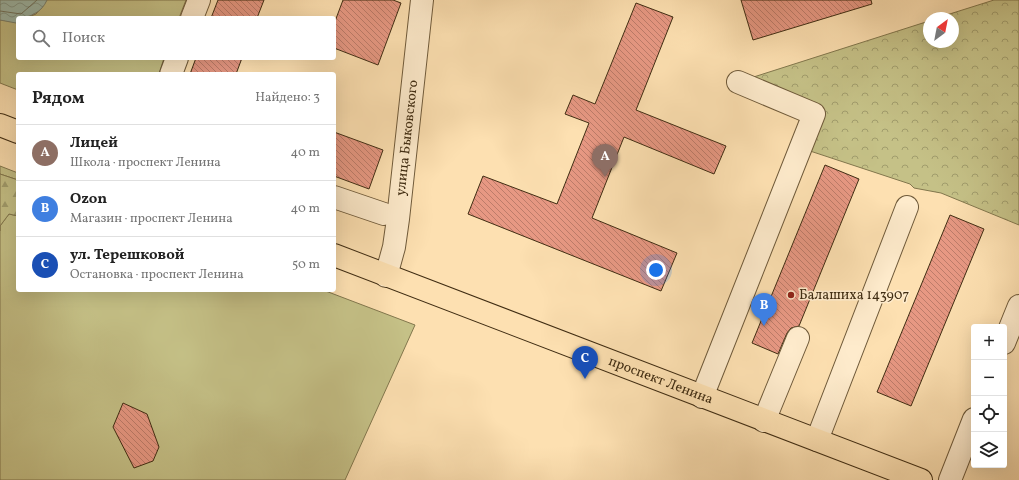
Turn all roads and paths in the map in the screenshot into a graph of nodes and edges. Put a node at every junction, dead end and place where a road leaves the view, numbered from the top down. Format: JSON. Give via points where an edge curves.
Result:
{"nodes":[{"id":1,"x":199,"y":0,"type":"edge"},
{"id":2,"x":422,"y":0,"type":"edge"},
{"id":3,"x":193,"y":16,"type":"edge"},
{"id":4,"x":176,"y":60,"type":"edge"},
{"id":5,"x":172,"y":72,"type":"edge"},
{"id":6,"x":738,"y":82,"type":"dead end"},
{"id":7,"x":0,"y":125,"type":"edge"},
{"id":8,"x":16,"y":131,"type":"edge"},
{"id":9,"x":336,"y":198,"type":"edge"},
{"id":10,"x":908,"y":207,"type":"dead end"},
{"id":11,"x":384,"y":214,"type":"dead end"},
{"id":12,"x":336,"y":256,"type":"edge"},
{"id":13,"x":386,"y":276,"type":"junction"},
{"id":14,"x":1019,"y":306,"type":"edge"},
{"id":15,"x":1007,"y":336,"type":"edge"},
{"id":16,"x":798,"y":338,"type":"dead end"},
{"id":17,"x":702,"y":397,"type":"junction"},
{"id":18,"x":764,"y":420,"type":"junction"},
{"id":19,"x":971,"y":427,"type":"edge"},
{"id":20,"x":817,"y":440,"type":"junction"},
{"id":21,"x":921,"y":480,"type":"edge"},
{"id":22,"x":950,"y":480,"type":"edge"}],
"edges":[{"from":1,"to":3,"type":"street"},
{"from":2,"to":13,"type":"street","name":"улица Быковского","via":[[398,219]]},
{"from":4,"to":5,"type":"street"},
{"from":6,"to":17,"type":"street","via":[[814,114]]},
{"from":7,"to":8,"type":"main road"},
{"from":9,"to":11,"type":"street"},
{"from":10,"to":20,"type":"street"},
{"from":12,"to":13,"type":"main road","name":"проспект Ленина"},
{"from":13,"to":17,"type":"main road","name":"проспект Ленина"},
{"from":14,"to":15,"type":"street"},
{"from":16,"to":18,"type":"street"},
{"from":17,"to":18,"type":"main road","name":"проспект Ленина"},
{"from":18,"to":20,"type":"main road","name":"проспект Ленина"},
{"from":19,"to":22,"type":"street"},
{"from":20,"to":21,"type":"main road","name":"проспект Ленина"}]}
